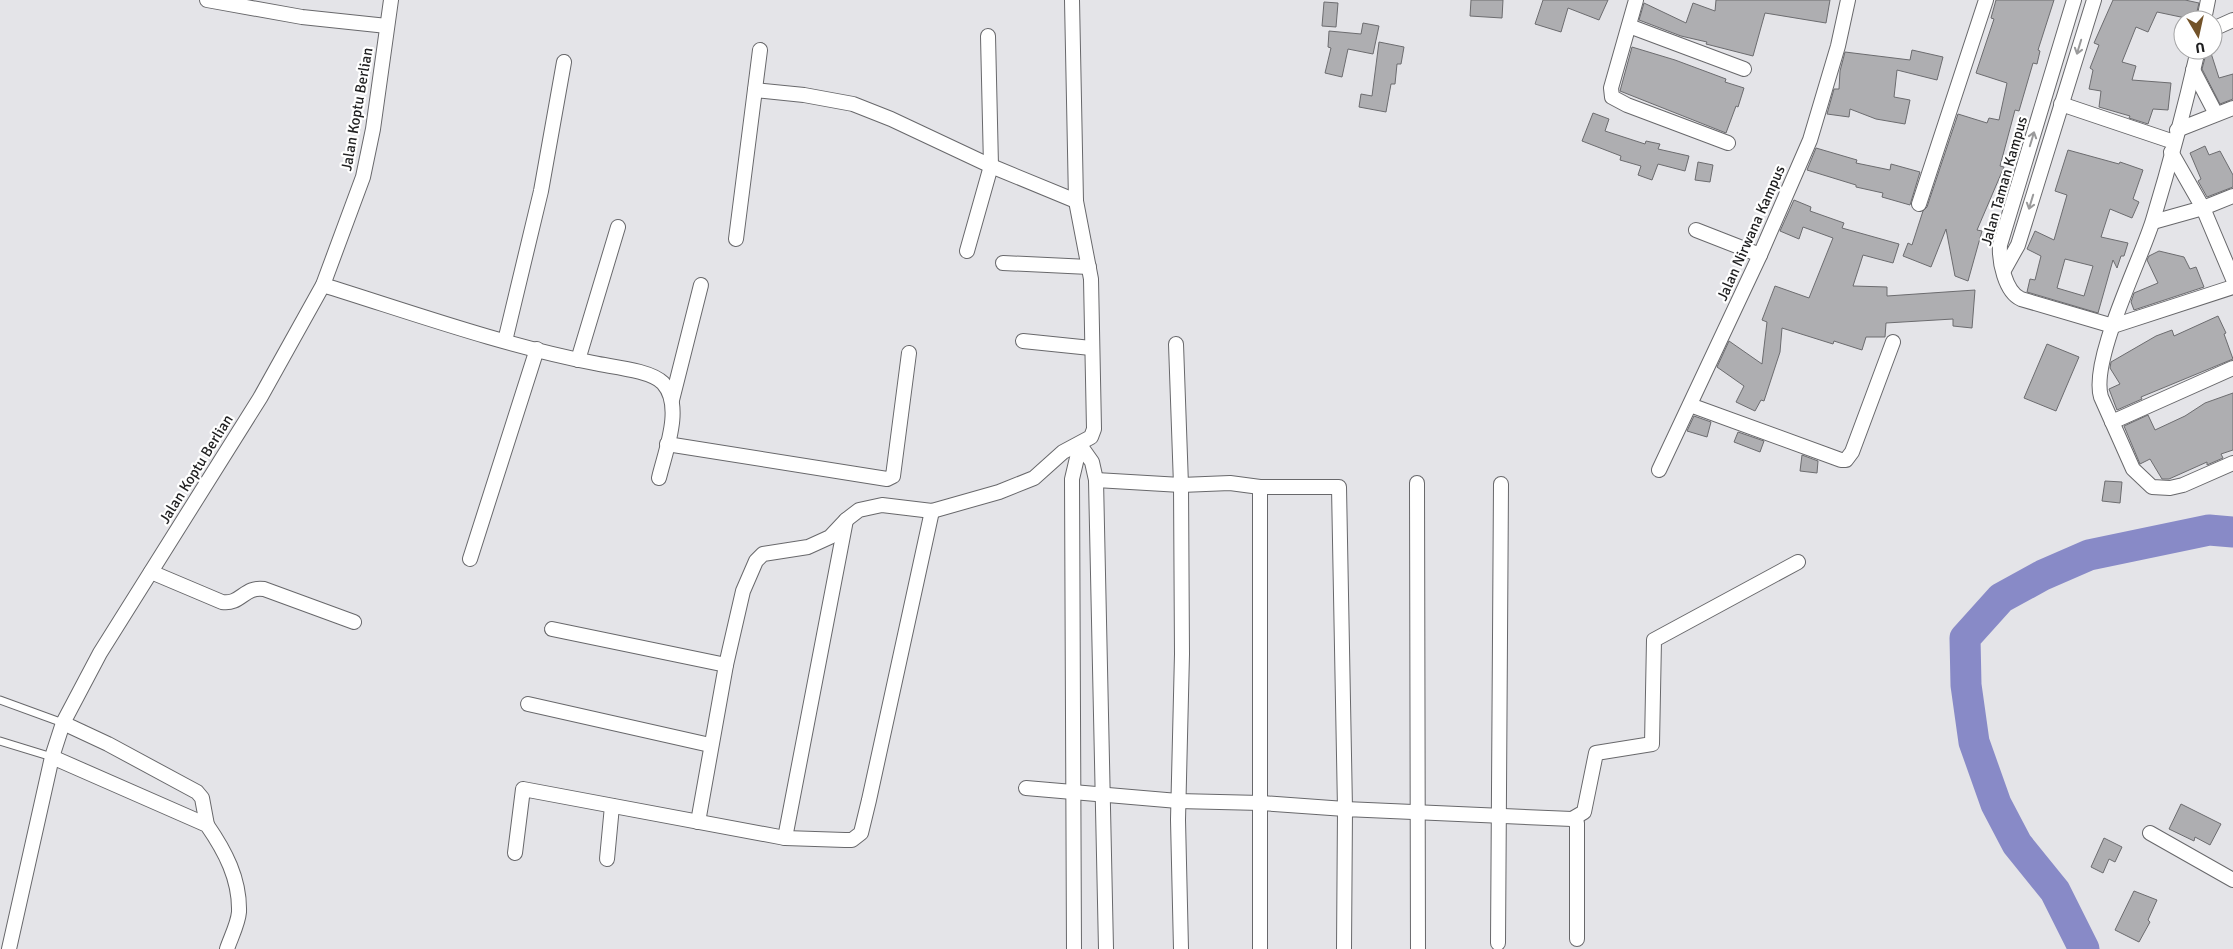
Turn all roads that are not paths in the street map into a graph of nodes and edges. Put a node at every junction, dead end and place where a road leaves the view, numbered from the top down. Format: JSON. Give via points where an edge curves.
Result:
{"nodes":[{"id":1,"x":207,"y":0,"type":"edge"},
{"id":2,"x":391,"y":0,"type":"edge"},
{"id":3,"x":1072,"y":0,"type":"edge"},
{"id":4,"x":1636,"y":0,"type":"edge"},
{"id":5,"x":1848,"y":0,"type":"edge"},
{"id":6,"x":1986,"y":0,"type":"edge"},
{"id":7,"x":2074,"y":0,"type":"edge"},
{"id":8,"x":2094,"y":0,"type":"edge"},
{"id":9,"x":387,"y":26,"type":"junction"},
{"id":10,"x":1629,"y":26,"type":"junction"},
{"id":11,"x":988,"y":36,"type":"dead end"},
{"id":12,"x":760,"y":50,"type":"dead end"},
{"id":13,"x":2196,"y":60,"type":"edge"},
{"id":14,"x":564,"y":62,"type":"dead end"},
{"id":15,"x":1744,"y":69,"type":"dead end"},
{"id":16,"x":2193,"y":70,"type":"junction"},
{"id":17,"x":755,"y":90,"type":"junction"},
{"id":18,"x":2042,"y":107,"type":"junction"},
{"id":19,"x":2060,"y":108,"type":"junction"},
{"id":20,"x":2233,"y":108,"type":"edge"},
{"id":21,"x":2216,"y":114,"type":"junction"},
{"id":22,"x":2174,"y":141,"type":"junction"},
{"id":23,"x":1728,"y":143,"type":"dead end"},
{"id":24,"x":991,"y":166,"type":"junction"},
{"id":25,"x":2233,"y":196,"type":"edge"},
{"id":26,"x":1076,"y":201,"type":"junction"},
{"id":27,"x":1920,"y":204,"type":"dead end"},
{"id":28,"x":2203,"y":208,"type":"junction"},
{"id":29,"x":2153,"y":222,"type":"junction"},
{"id":30,"x":618,"y":227,"type":"dead end"},
{"id":31,"x":1696,"y":230,"type":"dead end"},
{"id":32,"x":736,"y":239,"type":"dead end"},
{"id":33,"x":967,"y":250,"type":"dead end"},
{"id":34,"x":1760,"y":255,"type":"junction"},
{"id":35,"x":1003,"y":263,"type":"dead end"},
{"id":36,"x":1089,"y":267,"type":"junction"},
{"id":37,"x":2004,"y":270,"type":"junction"},
{"id":38,"x":2233,"y":279,"type":"edge"},
{"id":39,"x":323,"y":285,"type":"junction"},
{"id":40,"x":701,"y":285,"type":"dead end"},
{"id":41,"x":2233,"y":287,"type":"edge"},
{"id":42,"x":2112,"y":326,"type":"junction"},
{"id":43,"x":505,"y":341,"type":"junction"},
{"id":44,"x":1023,"y":341,"type":"dead end"},
{"id":45,"x":1892,"y":342,"type":"dead end"},
{"id":46,"x":1176,"y":344,"type":"dead end"},
{"id":47,"x":1092,"y":348,"type":"junction"},
{"id":48,"x":537,"y":349,"type":"junction"},
{"id":49,"x":909,"y":353,"type":"dead end"},
{"id":50,"x":578,"y":360,"type":"junction"},
{"id":51,"x":2233,"y":368,"type":"edge"},
{"id":52,"x":672,"y":400,"type":"junction"},
{"id":53,"x":1690,"y":405,"type":"junction"},
{"id":54,"x":2112,"y":422,"type":"junction"},
{"id":55,"x":667,"y":444,"type":"junction"},
{"id":56,"x":1080,"y":445,"type":"junction"},
{"id":57,"x":2233,"y":463,"type":"edge"},
{"id":58,"x":1659,"y":470,"type":"dead end"},
{"id":59,"x":659,"y":478,"type":"dead end"},
{"id":60,"x":1096,"y":480,"type":"junction"},
{"id":61,"x":1417,"y":483,"type":"dead end"},
{"id":62,"x":1501,"y":484,"type":"dead end"},
{"id":63,"x":1181,"y":485,"type":"junction"},
{"id":64,"x":1260,"y":487,"type":"junction"},
{"id":65,"x":932,"y":511,"type":"junction"},
{"id":66,"x":846,"y":520,"type":"junction"},
{"id":67,"x":470,"y":559,"type":"dead end"},
{"id":68,"x":1798,"y":562,"type":"dead end"},
{"id":69,"x":151,"y":572,"type":"junction"},
{"id":70,"x":354,"y":622,"type":"dead end"},
{"id":71,"x":552,"y":629,"type":"dead end"},
{"id":72,"x":726,"y":665,"type":"junction"},
{"id":73,"x":0,"y":700,"type":"edge"},
{"id":74,"x":528,"y":704,"type":"dead end"},
{"id":75,"x":63,"y":723,"type":"junction"},
{"id":76,"x":0,"y":742,"type":"edge"},
{"id":77,"x":710,"y":745,"type":"junction"},
{"id":78,"x":52,"y":757,"type":"junction"},
{"id":79,"x":1026,"y":788,"type":"dead end"},
{"id":80,"x":1073,"y":792,"type":"junction"},
{"id":81,"x":1102,"y":794,"type":"junction"},
{"id":82,"x":1178,"y":801,"type":"junction"},
{"id":83,"x":1261,"y":803,"type":"junction"},
{"id":84,"x":612,"y":806,"type":"junction"},
{"id":85,"x":1345,"y":809,"type":"junction"},
{"id":86,"x":1419,"y":814,"type":"junction"},
{"id":87,"x":1500,"y":817,"type":"junction"},
{"id":88,"x":1572,"y":819,"type":"junction"},
{"id":89,"x":698,"y":822,"type":"junction"},
{"id":90,"x":207,"y":825,"type":"junction"},
{"id":91,"x":2150,"y":833,"type":"dead end"},
{"id":92,"x":785,"y":838,"type":"junction"},
{"id":93,"x":515,"y":853,"type":"dead end"},
{"id":94,"x":607,"y":859,"type":"dead end"},
{"id":95,"x":2233,"y":880,"type":"edge"},
{"id":96,"x":1577,"y":939,"type":"dead end"},
{"id":97,"x":1498,"y":943,"type":"dead end"},
{"id":98,"x":9,"y":949,"type":"edge"},
{"id":99,"x":228,"y":949,"type":"edge"},
{"id":100,"x":1074,"y":949,"type":"edge"},
{"id":101,"x":1106,"y":949,"type":"edge"},
{"id":102,"x":1181,"y":949,"type":"edge"},
{"id":103,"x":1260,"y":949,"type":"edge"},
{"id":104,"x":1344,"y":949,"type":"edge"},
{"id":105,"x":1418,"y":949,"type":"edge"}],
"edges":[{"from":1,"to":9,"type":"street","via":[[302,17]]},
{"from":2,"to":9,"type":"street","name":"Jalan Koptu Berlian"},
{"from":3,"to":26,"type":"street"},
{"from":4,"to":10,"type":"street"},
{"from":5,"to":34,"type":"street","name":"Jalan Nirwana Kampus","via":[[1810,140]]},
{"from":6,"to":27,"type":"street"},
{"from":7,"to":18,"type":"street","name":"Jalan Taman Kampus"},
{"from":8,"to":19,"type":"street","name":"Jalan Taman Kampus","one_way":true},
{"from":9,"to":39,"type":"street","name":"Jalan Koptu Berlian","via":[[363,177]]},
{"from":10,"to":15,"type":"street"},
{"from":10,"to":23,"type":"street","via":[[1611,88],[1612,97],[1627,106]]},
{"from":11,"to":24,"type":"street"},
{"from":12,"to":17,"type":"street"},
{"from":13,"to":16,"type":"street"},
{"from":14,"to":43,"type":"street","via":[[541,191]]},
{"from":16,"to":21,"type":"street"},
{"from":16,"to":22,"type":"street"},
{"from":17,"to":24,"type":"street","via":[[853,104]]},
{"from":17,"to":32,"type":"street"},
{"from":18,"to":19,"type":"street"},
{"from":37,"to":18,"type":"street","name":"Jalan Taman Kampus","one_way":true,"via":[[2000,245]]},
{"from":19,"to":22,"type":"street"},
{"from":19,"to":37,"type":"street","name":"Jalan Taman Kampus","one_way":true,"via":[[2018,245]]},
{"from":20,"to":21,"type":"street"},
{"from":21,"to":22,"type":"street"},
{"from":22,"to":28,"type":"street"},
{"from":22,"to":29,"type":"street"},
{"from":24,"to":26,"type":"street"},
{"from":24,"to":33,"type":"street"},
{"from":25,"to":28,"type":"street"},
{"from":26,"to":36,"type":"street"},
{"from":28,"to":29,"type":"street"},
{"from":28,"to":38,"type":"street"},
{"from":29,"to":42,"type":"street"},
{"from":30,"to":50,"type":"street"},
{"from":31,"to":34,"type":"street"},
{"from":34,"to":53,"type":"street","name":"Jalan Nirwana Kampus"},
{"from":35,"to":36,"type":"street"},
{"from":36,"to":47,"type":"street"},
{"from":37,"to":42,"type":"street","via":[[2008,286],[2017,297]]},
{"from":39,"to":43,"type":"street"},
{"from":39,"to":69,"type":"street","name":"Jalan Koptu Berlian","via":[[260,398]]},
{"from":40,"to":52,"type":"street"},
{"from":41,"to":42,"type":"street"},
{"from":42,"to":54,"type":"street","via":[[2098,385]]},
{"from":43,"to":48,"type":"street"},
{"from":44,"to":47,"type":"street"},
{"from":45,"to":53,"type":"street","via":[[1852,452],[1846,460]]},
{"from":46,"to":63,"type":"street"},
{"from":47,"to":56,"type":"street","via":[[1094,429],[1091,437]]},
{"from":48,"to":50,"type":"street"},
{"from":48,"to":67,"type":"street"},
{"from":49,"to":55,"type":"street","via":[[893,476],[887,479]]},
{"from":50,"to":52,"type":"street","via":[[650,376],[663,383]]},
{"from":51,"to":54,"type":"street"},
{"from":52,"to":55,"type":"street"},
{"from":53,"to":58,"type":"street","name":"Jalan Nirwana Kampus"},
{"from":54,"to":57,"type":"street","via":[[2133,469],[2152,487],[2183,485]]},
{"from":55,"to":59,"type":"street"},
{"from":56,"to":60,"type":"street","via":[[1092,462]]},
{"from":56,"to":65,"type":"street","via":[[1063,452],[1034,478],[999,492]]},
{"from":56,"to":80,"type":"street","via":[[1072,480]]},
{"from":60,"to":63,"type":"street"},
{"from":60,"to":81,"type":"street"},
{"from":61,"to":86,"type":"street"},
{"from":62,"to":87,"type":"street"},
{"from":63,"to":64,"type":"street","via":[[1230,483]]},
{"from":63,"to":82,"type":"street","via":[[1182,654]]},
{"from":64,"to":83,"type":"street"},
{"from":64,"to":85,"type":"street","via":[[1339,487]]},
{"from":65,"to":66,"type":"street","via":[[882,505],[860,510]]},
{"from":65,"to":92,"type":"street","via":[[861,833],[852,840]]},
{"from":66,"to":72,"type":"street","via":[[830,537],[808,548],[763,554],[756,561],[743,591]]},
{"from":66,"to":92,"type":"street"},
{"from":68,"to":88,"type":"street","via":[[1654,640],[1652,744],[1596,752],[1584,812]]},
{"from":69,"to":70,"type":"street","via":[[222,602],[236,600],[248,590],[264,589]]},
{"from":69,"to":75,"type":"street","name":"Jalan Koptu Berlian","via":[[100,653]]},
{"from":71,"to":72,"type":"street"},
{"from":72,"to":77,"type":"street"},
{"from":73,"to":75,"type":"lane"},
{"from":74,"to":77,"type":"street"},
{"from":75,"to":78,"type":"street","name":"Jalan Koptu Berlian"},
{"from":75,"to":90,"type":"street","via":[[197,792],[202,798]]},
{"from":76,"to":78,"type":"lane"},
{"from":77,"to":89,"type":"street"},
{"from":78,"to":90,"type":"street"},
{"from":78,"to":98,"type":"street","name":"Jalan Koptu Berlian"},
{"from":79,"to":80,"type":"street"},
{"from":80,"to":81,"type":"street"},
{"from":80,"to":100,"type":"street"},
{"from":81,"to":82,"type":"street"},
{"from":81,"to":101,"type":"street"},
{"from":82,"to":83,"type":"street"},
{"from":82,"to":102,"type":"street"},
{"from":83,"to":85,"type":"street"},
{"from":83,"to":103,"type":"street"},
{"from":84,"to":89,"type":"street"},
{"from":84,"to":93,"type":"street","via":[[523,789]]},
{"from":84,"to":94,"type":"street"},
{"from":85,"to":86,"type":"street"},
{"from":85,"to":104,"type":"street"},
{"from":86,"to":87,"type":"street"},
{"from":86,"to":105,"type":"street"},
{"from":87,"to":88,"type":"street"},
{"from":87,"to":97,"type":"street"},
{"from":88,"to":96,"type":"street","via":[[1577,823]]},
{"from":89,"to":92,"type":"street"},
{"from":90,"to":99,"type":"street","via":[[235,877],[239,913]]},
{"from":91,"to":95,"type":"street"}]}
